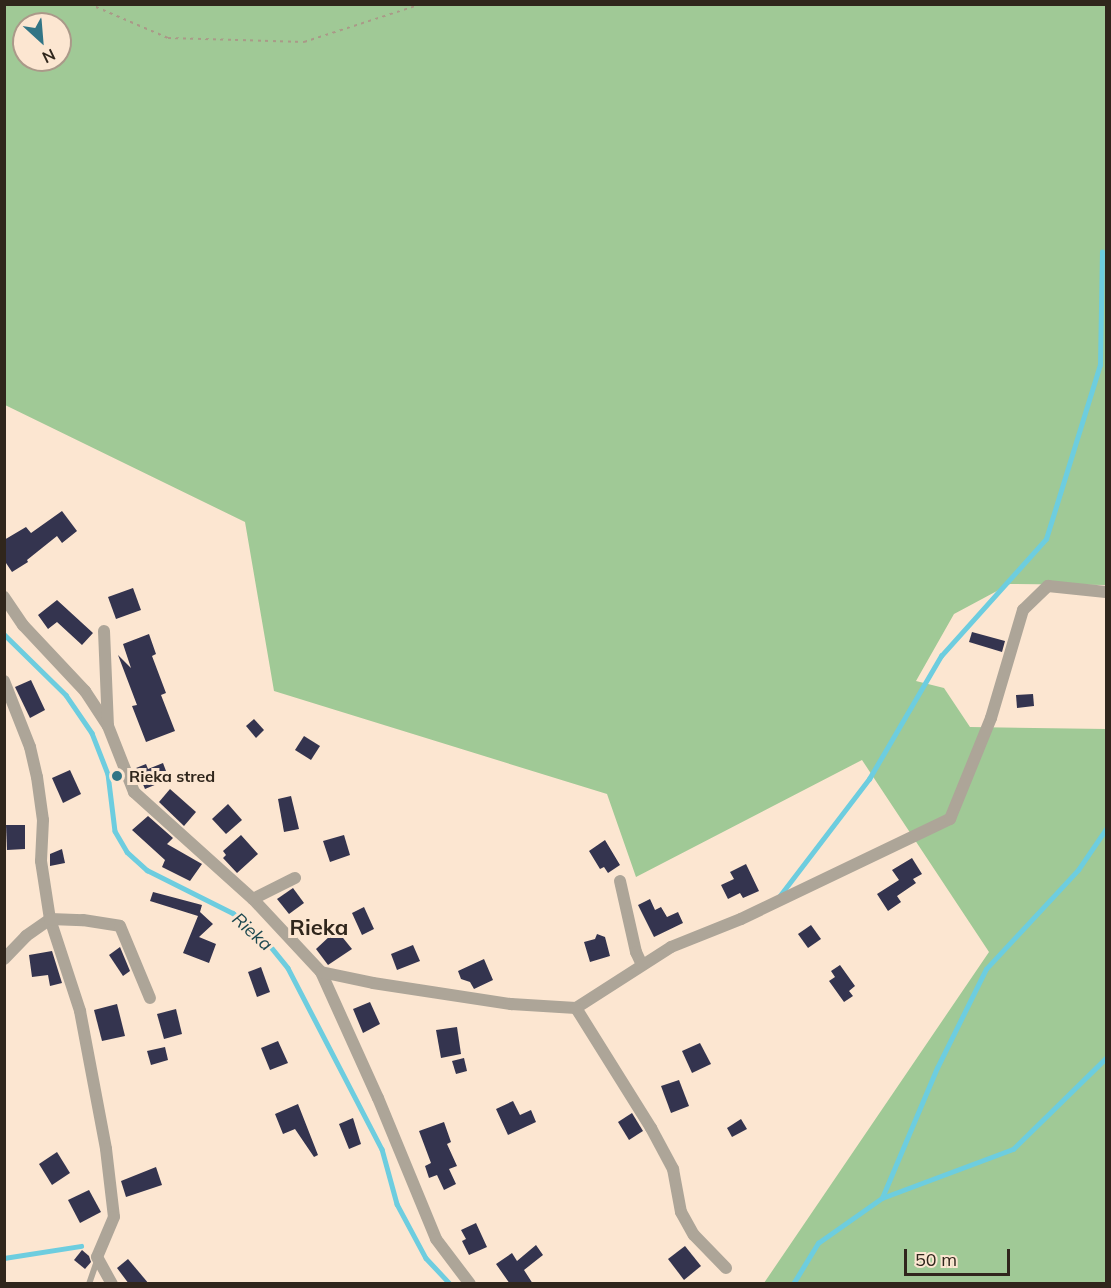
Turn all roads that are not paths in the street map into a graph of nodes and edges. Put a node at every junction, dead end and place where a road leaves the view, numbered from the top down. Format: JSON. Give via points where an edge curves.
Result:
{"nodes":[{"id":1,"x":1107,"y":592,"type":"edge"},
{"id":2,"x":4,"y":597,"type":"edge"},
{"id":3,"x":104,"y":631,"type":"dead end"},
{"id":4,"x":4,"y":681,"type":"edge"},
{"id":5,"x":108,"y":726,"type":"junction"},
{"id":6,"x":295,"y":878,"type":"dead end"},
{"id":7,"x":620,"y":881,"type":"dead end"},
{"id":8,"x":253,"y":899,"type":"junction"},
{"id":9,"x":50,"y":919,"type":"junction"},
{"id":10,"x":4,"y":958,"type":"edge"},
{"id":11,"x":642,"y":965,"type":"junction"},
{"id":12,"x":321,"y":972,"type":"junction"},
{"id":13,"x":150,"y":998,"type":"dead end"},
{"id":14,"x":576,"y":1008,"type":"junction"},
{"id":15,"x":97,"y":1257,"type":"junction"},
{"id":16,"x":726,"y":1268,"type":"dead end"},
{"id":17,"x":89,"y":1284,"type":"edge"},
{"id":18,"x":112,"y":1284,"type":"edge"},
{"id":19,"x":470,"y":1284,"type":"edge"}],
"edges":[{"from":1,"to":11,"type":"street","via":[[1048,586],[1023,610],[990,718],[950,819],[741,919],[671,946]]},
{"from":2,"to":5,"type":"street","via":[[23,625],[85,691]]},
{"from":3,"to":5,"type":"street"},
{"from":4,"to":9,"type":"street","via":[[30,747],[37,777],[43,820],[41,861]]},
{"from":5,"to":8,"type":"street","via":[[134,792]]},
{"from":6,"to":8,"type":"street"},
{"from":7,"to":11,"type":"street"},
{"from":8,"to":12,"type":"street"},
{"from":9,"to":10,"type":"street"},
{"from":9,"to":13,"type":"street","via":[[120,926]]},
{"from":9,"to":15,"type":"street","via":[[80,1011],[106,1149],[114,1217]]},
{"from":11,"to":14,"type":"street"},
{"from":12,"to":14,"type":"street","via":[[500,1002]]},
{"from":12,"to":19,"type":"street","via":[[436,1239]]},
{"from":14,"to":16,"type":"street","via":[[673,1168],[681,1212],[694,1235]]},
{"from":15,"to":17,"type":"lane"},
{"from":15,"to":18,"type":"street"}]}
